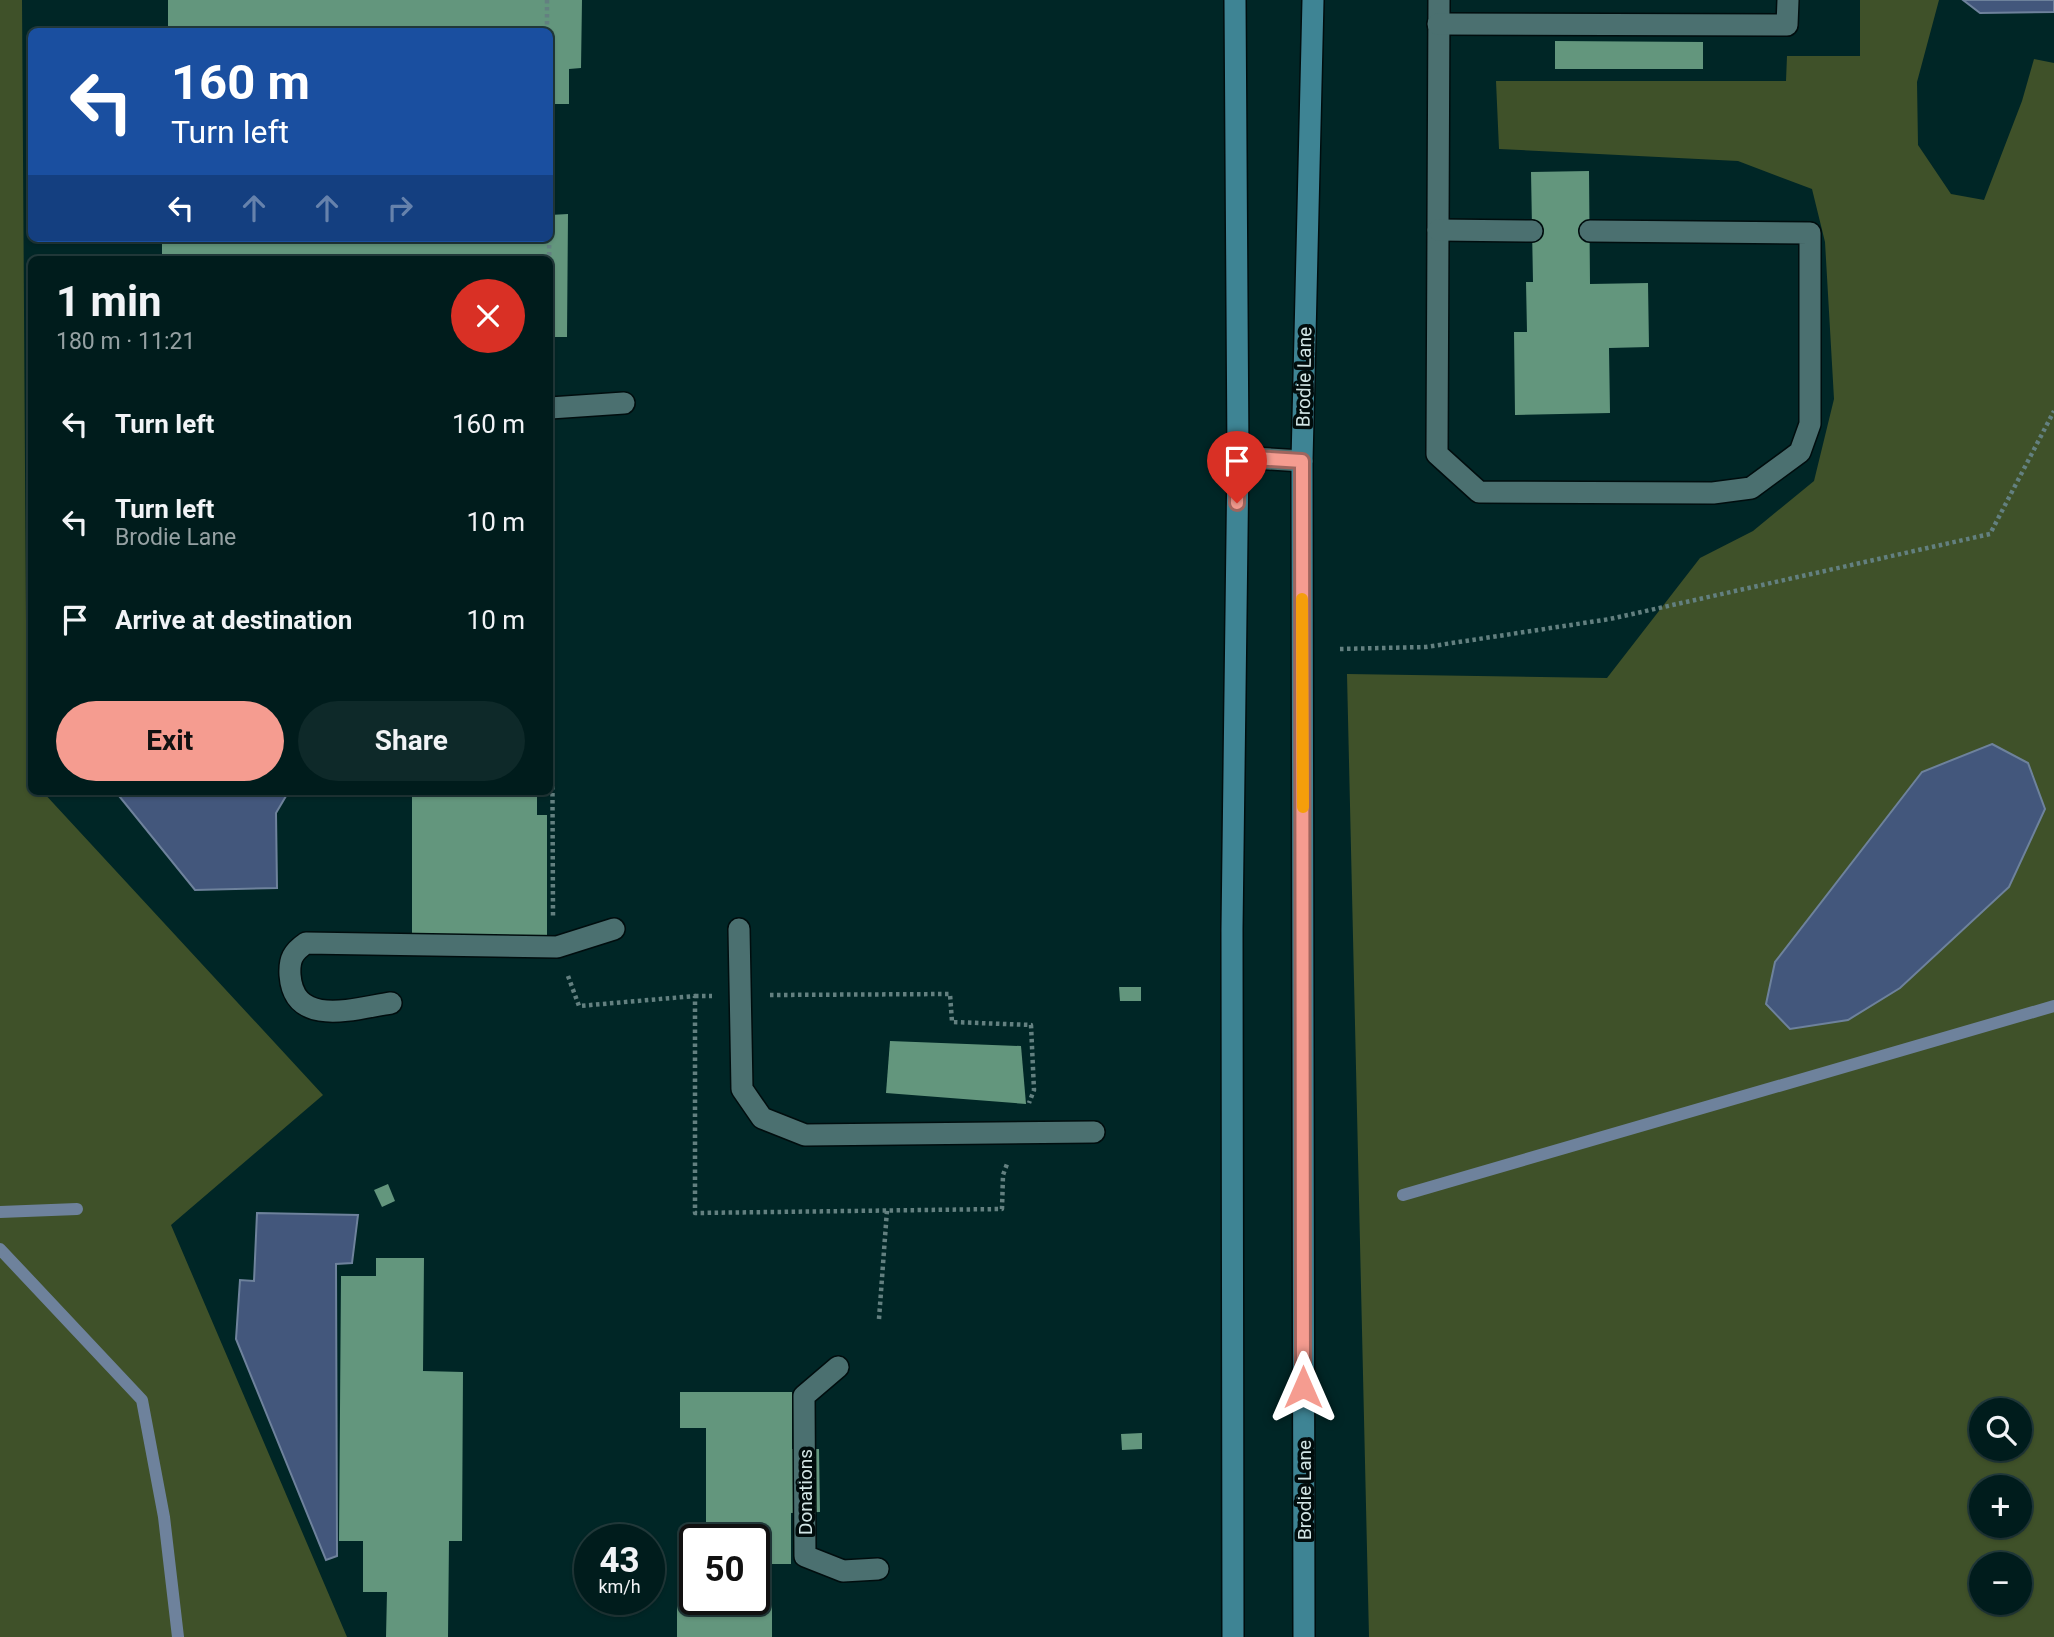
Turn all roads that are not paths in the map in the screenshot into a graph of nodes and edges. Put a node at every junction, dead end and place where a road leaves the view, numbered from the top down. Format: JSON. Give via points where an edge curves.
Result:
{"nodes":[{"id":1,"x":1235,"y":0,"type":"edge"},
{"id":2,"x":1313,"y":0,"type":"edge"},
{"id":3,"x":1438,"y":0,"type":"edge"},
{"id":4,"x":1788,"y":0,"type":"edge"},
{"id":5,"x":1438,"y":24,"type":"junction"},
{"id":6,"x":1438,"y":230,"type":"junction"},
{"id":7,"x":1532,"y":230,"type":"dead end"},
{"id":8,"x":1590,"y":231,"type":"dead end"},
{"id":9,"x":624,"y":403,"type":"dead end"},
{"id":10,"x":553,"y":408,"type":"edge"},
{"id":11,"x":1238,"y":457,"type":"junction"},
{"id":12,"x":1302,"y":461,"type":"junction"},
{"id":13,"x":614,"y":929,"type":"dead end"},
{"id":14,"x":738,"y":929,"type":"dead end"},
{"id":15,"x":391,"y":1003,"type":"dead end"},
{"id":16,"x":1094,"y":1132,"type":"dead end"},
{"id":17,"x":838,"y":1367,"type":"dead end"},
{"id":18,"x":878,"y":1569,"type":"dead end"},
{"id":19,"x":1233,"y":1637,"type":"edge"},
{"id":20,"x":1304,"y":1637,"type":"edge"}],
"edges":[{"from":1,"to":11,"type":"main road"},
{"from":2,"to":12,"type":"main road","name":"Brodie Lane"},
{"from":3,"to":5,"type":"lane"},
{"from":4,"to":5,"type":"lane","via":[[1787,25]]},
{"from":5,"to":6,"type":"lane"},
{"from":6,"to":7,"type":"lane"},
{"from":6,"to":8,"type":"lane","via":[[1437,454],[1479,492],[1713,493],[1751,488],[1800,452],[1810,424],[1811,233]]},
{"from":9,"to":10,"type":"lane"},
{"from":11,"to":12,"type":"lane"},
{"from":11,"to":19,"type":"main road","via":[[1232,929]]},
{"from":12,"to":20,"type":"main road","name":"Brodie Lane"},
{"from":13,"to":15,"type":"lane","via":[[557,947],[306,943],[294,951],[292,985],[308,1008],[324,1013]]},
{"from":14,"to":16,"type":"lane","via":[[742,1089],[762,1118],[805,1135]]},
{"from":17,"to":18,"type":"lane","name":"Donations","via":[[804,1396],[805,1556],[843,1571]]}]}
